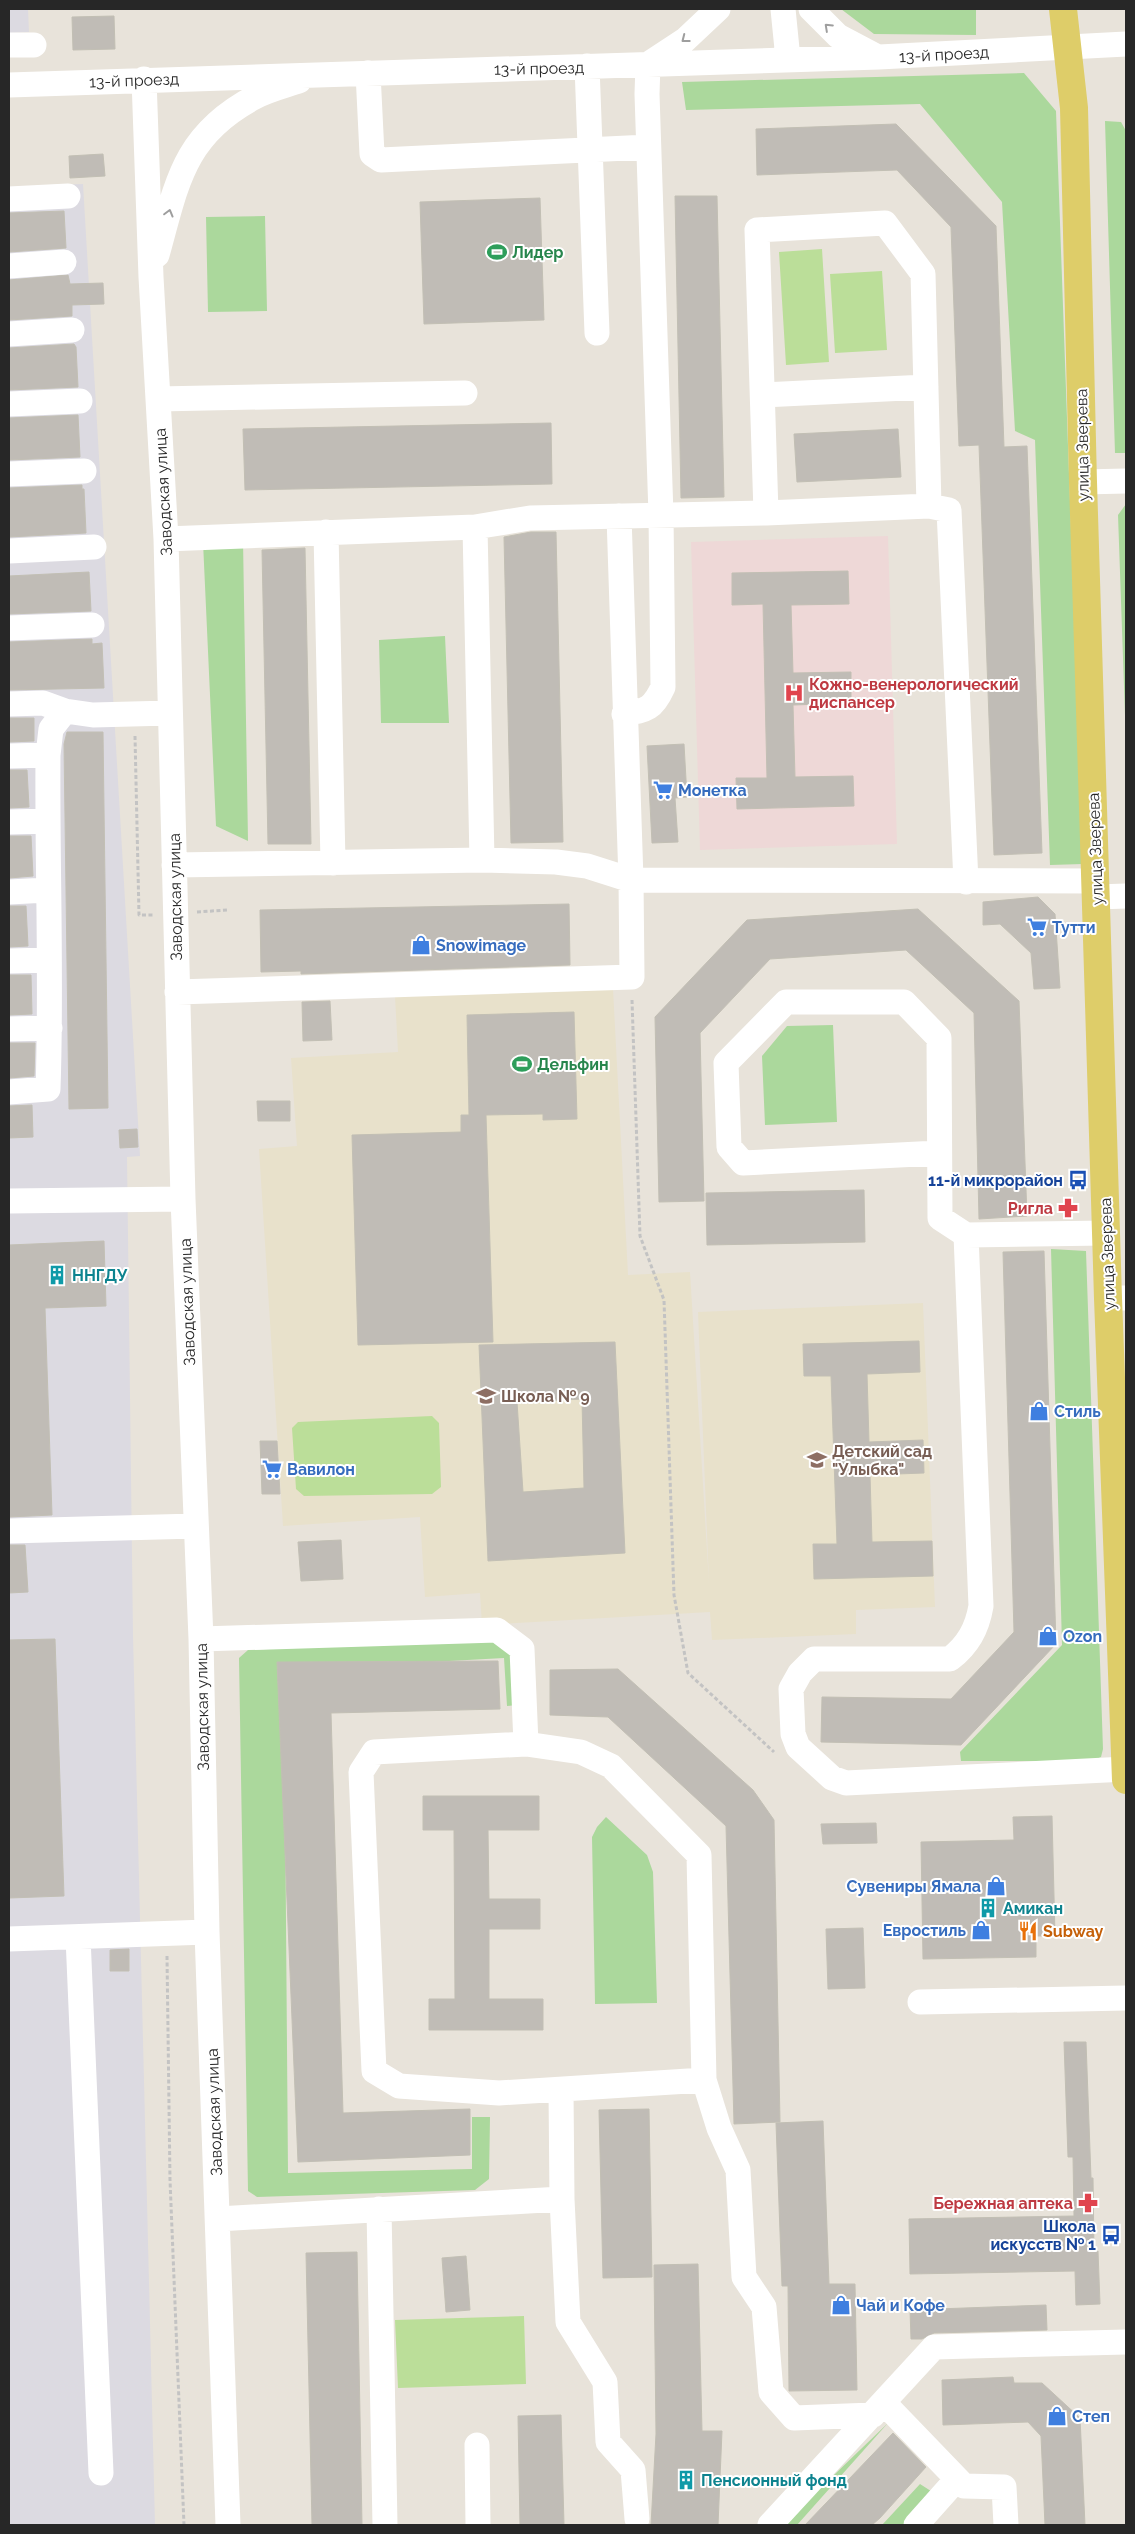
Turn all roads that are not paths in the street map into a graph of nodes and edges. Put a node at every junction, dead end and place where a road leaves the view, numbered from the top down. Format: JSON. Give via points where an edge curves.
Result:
{"nodes":[{"id":1,"x":718,"y":9,"type":"edge"},
{"id":2,"x":783,"y":9,"type":"edge"},
{"id":3,"x":811,"y":9,"type":"edge"},
{"id":4,"x":1063,"y":9,"type":"edge"},
{"id":5,"x":1126,"y":44,"type":"edge"},
{"id":6,"x":9,"y":45,"type":"edge"},
{"id":7,"x":34,"y":45,"type":"dead end"},
{"id":8,"x":1069,"y":47,"type":"junction"},
{"id":9,"x":879,"y":57,"type":"junction"},
{"id":10,"x":788,"y":59,"type":"junction"},
{"id":11,"x":648,"y":64,"type":"junction"},
{"id":12,"x":587,"y":66,"type":"junction"},
{"id":13,"x":322,"y":73,"type":"junction"},
{"id":14,"x":368,"y":73,"type":"junction"},
{"id":15,"x":144,"y":79,"type":"junction"},
{"id":16,"x":9,"y":85,"type":"edge"},
{"id":17,"x":648,"y":148,"type":"junction"},
{"id":18,"x":590,"y":150,"type":"junction"},
{"id":19,"x":68,"y":196,"type":"dead end"},
{"id":20,"x":9,"y":199,"type":"edge"},
{"id":21,"x":64,"y":262,"type":"dead end"},
{"id":22,"x":9,"y":266,"type":"edge"},
{"id":23,"x":151,"y":277,"type":"junction"},
{"id":24,"x":72,"y":330,"type":"dead end"},
{"id":25,"x":598,"y":332,"type":"dead end"},
{"id":26,"x":9,"y":334,"type":"edge"},
{"id":27,"x":926,"y":387,"type":"junction"},
{"id":28,"x":465,"y":393,"type":"dead end"},
{"id":29,"x":763,"y":396,"type":"junction"},
{"id":30,"x":158,"y":399,"type":"junction"},
{"id":31,"x":80,"y":401,"type":"dead end"},
{"id":32,"x":9,"y":404,"type":"edge"},
{"id":33,"x":84,"y":471,"type":"dead end"},
{"id":34,"x":9,"y":474,"type":"edge"},
{"id":35,"x":1126,"y":481,"type":"edge"},
{"id":36,"x":1083,"y":482,"type":"junction"},
{"id":37,"x":929,"y":506,"type":"junction"},
{"id":38,"x":766,"y":513,"type":"junction"},
{"id":39,"x":662,"y":515,"type":"junction"},
{"id":40,"x":619,"y":516,"type":"junction"},
{"id":41,"x":475,"y":527,"type":"junction"},
{"id":42,"x":326,"y":532,"type":"junction"},
{"id":43,"x":166,"y":539,"type":"junction"},
{"id":44,"x":94,"y":547,"type":"dead end"},
{"id":45,"x":9,"y":551,"type":"edge"},
{"id":46,"x":92,"y":625,"type":"dead end"},
{"id":47,"x":9,"y":628,"type":"edge"},
{"id":48,"x":9,"y":704,"type":"edge"},
{"id":49,"x":65,"y":711,"type":"junction"},
{"id":50,"x":170,"y":713,"type":"junction"},
{"id":51,"x":624,"y":714,"type":"junction"},
{"id":52,"x":48,"y":755,"type":"junction"},
{"id":53,"x":9,"y":756,"type":"edge"},
{"id":54,"x":48,"y":821,"type":"junction"},
{"id":55,"x":9,"y":822,"type":"edge"},
{"id":56,"x":482,"y":860,"type":"junction"},
{"id":57,"x":333,"y":863,"type":"junction"},
{"id":58,"x":174,"y":865,"type":"junction"},
{"id":59,"x":631,"y":880,"type":"junction"},
{"id":60,"x":966,"y":882,"type":"junction"},
{"id":61,"x":1097,"y":889,"type":"junction"},
{"id":62,"x":48,"y":890,"type":"junction"},
{"id":63,"x":9,"y":892,"type":"edge"},
{"id":64,"x":1126,"y":896,"type":"edge"},
{"id":65,"x":48,"y":960,"type":"junction"},
{"id":66,"x":9,"y":961,"type":"edge"},
{"id":67,"x":177,"y":992,"type":"junction"},
{"id":68,"x":50,"y":1028,"type":"junction"},
{"id":69,"x":9,"y":1029,"type":"edge"},
{"id":70,"x":9,"y":1092,"type":"edge"},
{"id":71,"x":938,"y":1153,"type":"junction"},
{"id":72,"x":183,"y":1200,"type":"junction"},
{"id":73,"x":9,"y":1201,"type":"edge"},
{"id":74,"x":1106,"y":1233,"type":"junction"},
{"id":75,"x":966,"y":1235,"type":"junction"},
{"id":76,"x":1117,"y":1298,"type":"edge"},
{"id":77,"x":196,"y":1526,"type":"junction"},
{"id":78,"x":9,"y":1531,"type":"edge"},
{"id":79,"x":201,"y":1639,"type":"junction"},
{"id":80,"x":526,"y":1744,"type":"junction"},
{"id":81,"x":1126,"y":1769,"type":"edge"},
{"id":82,"x":1126,"y":1780,"type":"edge"},
{"id":83,"x":207,"y":1932,"type":"junction"},
{"id":84,"x":78,"y":1937,"type":"junction"},
{"id":85,"x":9,"y":1939,"type":"edge"},
{"id":86,"x":1126,"y":1998,"type":"edge"},
{"id":87,"x":920,"y":2002,"type":"dead end"},
{"id":88,"x":704,"y":2080,"type":"junction"},
{"id":89,"x":561,"y":2091,"type":"junction"},
{"id":90,"x":562,"y":2199,"type":"junction"},
{"id":91,"x":379,"y":2209,"type":"junction"},
{"id":92,"x":218,"y":2219,"type":"junction"},
{"id":93,"x":1126,"y":2342,"type":"edge"},
{"id":94,"x":878,"y":2410,"type":"junction"},
{"id":95,"x":477,"y":2444,"type":"dead end"},
{"id":96,"x":101,"y":2474,"type":"dead end"},
{"id":97,"x":957,"y":2479,"type":"junction"},
{"id":98,"x":637,"y":2519,"type":"dead end"},
{"id":99,"x":228,"y":2525,"type":"edge"},
{"id":100,"x":385,"y":2525,"type":"edge"},
{"id":101,"x":478,"y":2525,"type":"edge"},
{"id":102,"x":770,"y":2525,"type":"edge"},
{"id":103,"x":916,"y":2525,"type":"edge"},
{"id":104,"x":1006,"y":2525,"type":"edge"}],
"edges":[{"from":1,"to":11,"type":"street","one_way":true,"via":[[686,40]]},
{"from":2,"to":10,"type":"street"},
{"from":9,"to":3,"type":"street","one_way":true,"via":[[838,36]]},
{"from":4,"to":8,"type":"main road","name":"улица Зверева"},
{"from":5,"to":8,"type":"street","name":"13-й проезд"},
{"from":6,"to":7,"type":"street"},
{"from":8,"to":9,"type":"street","name":"13-й проезд"},
{"from":8,"to":36,"type":"main road","name":"улица Зверева","via":[[1074,108]]},
{"from":9,"to":10,"type":"street","name":"13-й проезд"},
{"from":10,"to":11,"type":"street","name":"13-й проезд"},
{"from":11,"to":12,"type":"street","name":"13-й проезд"},
{"from":11,"to":17,"type":"street"},
{"from":12,"to":14,"type":"street","name":"13-й проезд"},
{"from":12,"to":18,"type":"street"},
{"from":13,"to":14,"type":"street","name":"13-й проезд"},
{"from":13,"to":15,"type":"street","name":"13-й проезд"},
{"from":23,"to":13,"type":"street","one_way":true,"via":[[177,181],[198,142],[213,125],[256,96]]},
{"from":14,"to":18,"type":"street","via":[[372,154],[381,160]]},
{"from":15,"to":16,"type":"street","name":"13-й проезд"},
{"from":15,"to":23,"type":"street","name":"Заводская улица"},
{"from":17,"to":18,"type":"street"},
{"from":17,"to":39,"type":"street"},
{"from":18,"to":25,"type":"street"},
{"from":19,"to":20,"type":"street"},
{"from":21,"to":22,"type":"street"},
{"from":23,"to":30,"type":"street","name":"Заводская улица"},
{"from":24,"to":26,"type":"street"},
{"from":27,"to":29,"type":"street"},
{"from":27,"to":29,"type":"street","via":[[923,274],[884,223],[757,230]]},
{"from":27,"to":37,"type":"street"},
{"from":28,"to":30,"type":"street"},
{"from":29,"to":38,"type":"street"},
{"from":30,"to":43,"type":"street","name":"Заводская улица"},
{"from":31,"to":32,"type":"street"},
{"from":33,"to":34,"type":"street"},
{"from":35,"to":36,"type":"street"},
{"from":36,"to":61,"type":"main road","name":"улица Зверева"},
{"from":37,"to":38,"type":"street"},
{"from":37,"to":60,"type":"street","via":[[949,510]]},
{"from":38,"to":39,"type":"street"},
{"from":39,"to":40,"type":"street"},
{"from":39,"to":51,"type":"street","via":[[663,688],[656,703],[645,710]]},
{"from":40,"to":41,"type":"street","via":[[530,518]]},
{"from":40,"to":51,"type":"street"},
{"from":41,"to":42,"type":"street"},
{"from":41,"to":56,"type":"street"},
{"from":42,"to":43,"type":"street"},
{"from":42,"to":57,"type":"street"},
{"from":43,"to":50,"type":"street","name":"Заводская улица"},
{"from":44,"to":45,"type":"street"},
{"from":46,"to":47,"type":"street"},
{"from":48,"to":49,"type":"street","via":[[43,703]]},
{"from":49,"to":50,"type":"street"},
{"from":49,"to":52,"type":"street","via":[[51,729]]},
{"from":50,"to":58,"type":"street","name":"Заводская улица"},
{"from":51,"to":59,"type":"street"},
{"from":52,"to":53,"type":"street"},
{"from":52,"to":54,"type":"street"},
{"from":54,"to":55,"type":"street"},
{"from":54,"to":62,"type":"street"},
{"from":56,"to":57,"type":"street"},
{"from":56,"to":59,"type":"street","via":[[586,866]]},
{"from":57,"to":58,"type":"street"},
{"from":58,"to":67,"type":"street","name":"Заводская улица"},
{"from":59,"to":60,"type":"street"},
{"from":59,"to":67,"type":"street","via":[[632,977]]},
{"from":60,"to":61,"type":"street"},
{"from":61,"to":64,"type":"street"},
{"from":61,"to":74,"type":"main road","name":"улица Зверева"},
{"from":62,"to":63,"type":"street"},
{"from":62,"to":65,"type":"street"},
{"from":65,"to":66,"type":"street"},
{"from":65,"to":68,"type":"street"},
{"from":67,"to":72,"type":"street","name":"Заводская улица"},
{"from":68,"to":69,"type":"street"},
{"from":68,"to":70,"type":"street","via":[[48,1089]]},
{"from":71,"to":71,"type":"street","via":[[939,1038],[904,1002],[786,1002],[726,1063],[729,1147],[744,1163]]},
{"from":71,"to":75,"type":"street","via":[[940,1218]]},
{"from":72,"to":73,"type":"street"},
{"from":72,"to":77,"type":"street","name":"Заводская улица"},
{"from":74,"to":75,"type":"street"},
{"from":74,"to":76,"type":"main road","name":"улица Зверева"},
{"from":75,"to":81,"type":"street","via":[[981,1606],[978,1623],[964,1647],[950,1659],[814,1659],[800,1673],[791,1689],[793,1734],[798,1747],[825,1772],[846,1783]]},
{"from":76,"to":81,"type":"main road","name":"улица Зверева"},
{"from":77,"to":78,"type":"street"},
{"from":77,"to":79,"type":"street","name":"Заводская улица"},
{"from":79,"to":80,"type":"street","via":[[497,1630],[522,1649]]},
{"from":79,"to":83,"type":"street","name":"Заводская улица"},
{"from":80,"to":88,"type":"street","via":[[581,1752],[611,1766],[699,1855]]},
{"from":80,"to":89,"type":"street","via":[[374,1752],[361,1772],[374,2071],[399,2086],[499,2093]]},
{"from":81,"to":82,"type":"main road","name":"улица Зверева"},
{"from":83,"to":84,"type":"street"},
{"from":83,"to":92,"type":"street","name":"Заводская улица"},
{"from":84,"to":85,"type":"street"},
{"from":84,"to":96,"type":"street"},
{"from":86,"to":87,"type":"street"},
{"from":88,"to":89,"type":"street"},
{"from":88,"to":94,"type":"street","via":[[719,2128],[738,2170],[744,2277],[764,2306],[770,2392],[794,2418]]},
{"from":89,"to":90,"type":"street"},
{"from":90,"to":91,"type":"street"},
{"from":90,"to":98,"type":"street","via":[[568,2322],[605,2382],[608,2442],[633,2470]]},
{"from":91,"to":92,"type":"street"},
{"from":91,"to":100,"type":"street"},
{"from":92,"to":99,"type":"street","name":"Заводская улица"},
{"from":93,"to":94,"type":"street","via":[[934,2347]]},
{"from":94,"to":97,"type":"street","via":[[884,2403]]},
{"from":94,"to":102,"type":"street"},
{"from":95,"to":101,"type":"street"},
{"from":97,"to":103,"type":"street"},
{"from":97,"to":104,"type":"street","via":[[964,2486],[1004,2487]]}]}
